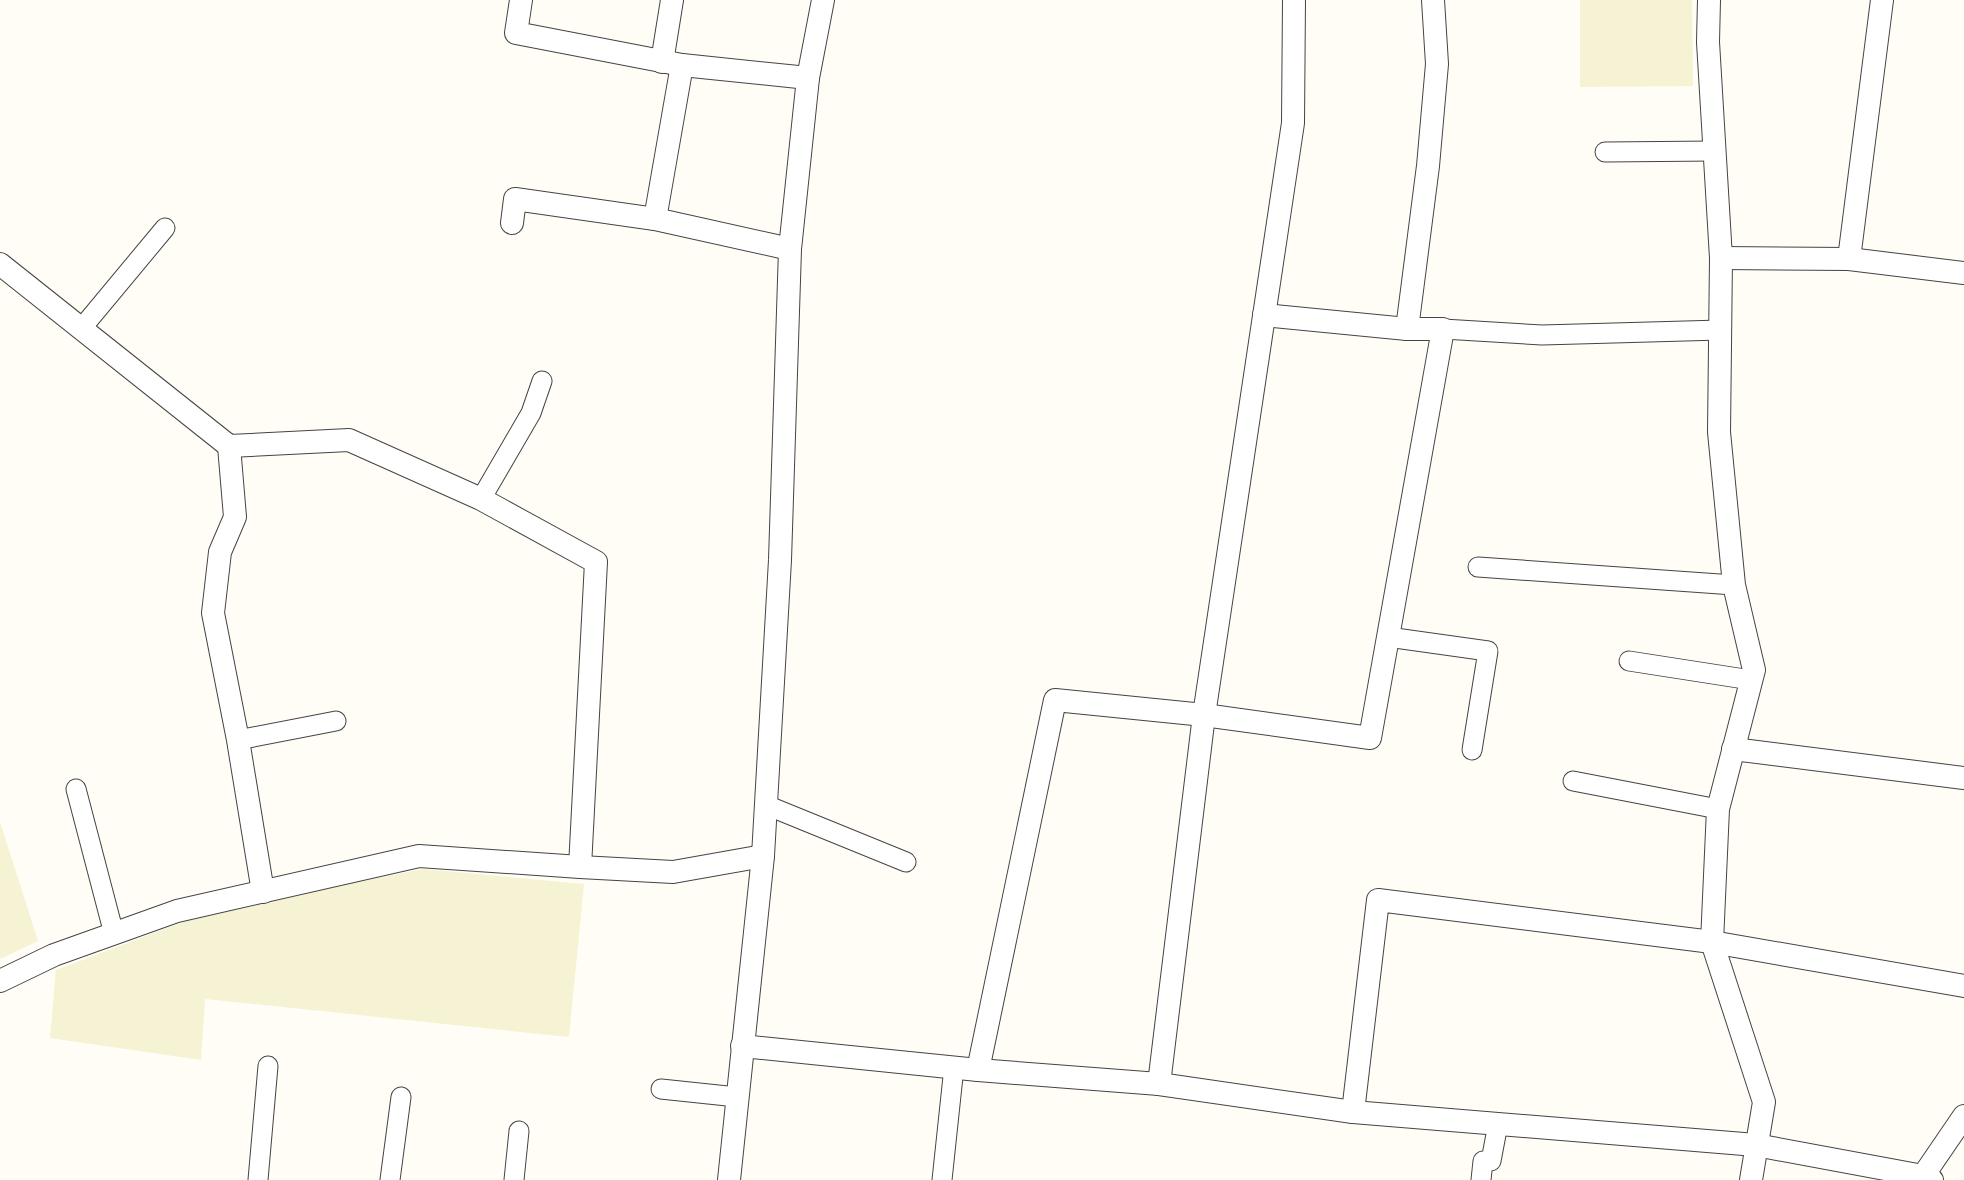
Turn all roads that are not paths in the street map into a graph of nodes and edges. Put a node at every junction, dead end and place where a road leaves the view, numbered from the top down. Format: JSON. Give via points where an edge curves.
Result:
{"nodes":[{"id":1,"x":521,"y":0,"type":"edge"},
{"id":2,"x":672,"y":0,"type":"edge"},
{"id":3,"x":823,"y":0,"type":"edge"},
{"id":4,"x":1294,"y":0,"type":"edge"},
{"id":5,"x":1433,"y":0,"type":"edge"},
{"id":6,"x":1708,"y":0,"type":"edge"},
{"id":7,"x":1882,"y":0,"type":"edge"},
{"id":8,"x":672,"y":63,"type":"junction"},
{"id":9,"x":808,"y":78,"type":"junction"},
{"id":10,"x":1715,"y":151,"type":"junction"},
{"id":11,"x":1605,"y":152,"type":"dead end"},
{"id":12,"x":655,"y":219,"type":"junction"},
{"id":13,"x":512,"y":223,"type":"dead end"},
{"id":14,"x":164,"y":228,"type":"dead end"},
{"id":15,"x":790,"y":249,"type":"junction"},
{"id":16,"x":1721,"y":258,"type":"junction"},
{"id":17,"x":1849,"y":259,"type":"junction"},
{"id":18,"x":0,"y":264,"type":"edge"},
{"id":19,"x":1964,"y":273,"type":"edge"},
{"id":20,"x":1264,"y":315,"type":"junction"},
{"id":21,"x":81,"y":329,"type":"junction"},
{"id":22,"x":1407,"y":329,"type":"junction"},
{"id":23,"x":1443,"y":330,"type":"junction"},
{"id":24,"x":1720,"y":330,"type":"junction"},
{"id":25,"x":542,"y":381,"type":"dead end"},
{"id":26,"x":229,"y":446,"type":"junction"},
{"id":27,"x":481,"y":499,"type":"junction"},
{"id":28,"x":1478,"y":567,"type":"dead end"},
{"id":29,"x":1734,"y":585,"type":"junction"},
{"id":30,"x":1388,"y":637,"type":"junction"},
{"id":31,"x":1629,"y":661,"type":"dead end"},
{"id":32,"x":1751,"y":680,"type":"junction"},
{"id":33,"x":1204,"y":715,"type":"junction"},
{"id":34,"x":336,"y":720,"type":"dead end"},
{"id":35,"x":238,"y":740,"type":"junction"},
{"id":36,"x":1733,"y":749,"type":"junction"},
{"id":37,"x":1472,"y":750,"type":"dead end"},
{"id":38,"x":1964,"y":778,"type":"edge"},
{"id":39,"x":1573,"y":781,"type":"dead end"},
{"id":40,"x":76,"y":789,"type":"dead end"},
{"id":41,"x":766,"y":806,"type":"junction"},
{"id":42,"x":1718,"y":809,"type":"junction"},
{"id":43,"x":763,"y":856,"type":"junction"},
{"id":44,"x":906,"y":862,"type":"dead end"},
{"id":45,"x":580,"y":867,"type":"junction"},
{"id":46,"x":263,"y":892,"type":"junction"},
{"id":47,"x":114,"y":934,"type":"junction"},
{"id":48,"x":1712,"y":942,"type":"junction"},
{"id":49,"x":0,"y":981,"type":"edge"},
{"id":50,"x":1964,"y":986,"type":"edge"},
{"id":51,"x":742,"y":1046,"type":"junction"},
{"id":52,"x":268,"y":1066,"type":"dead end"},
{"id":53,"x":954,"y":1067,"type":"junction"},
{"id":54,"x":978,"y":1070,"type":"junction"},
{"id":55,"x":1159,"y":1084,"type":"junction"},
{"id":56,"x":661,"y":1089,"type":"dead end"},
{"id":57,"x":401,"y":1097,"type":"dead end"},
{"id":58,"x":737,"y":1097,"type":"junction"},
{"id":59,"x":1353,"y":1112,"type":"junction"},
{"id":60,"x":1964,"y":1116,"type":"edge"},
{"id":61,"x":1498,"y":1124,"type":"junction"},
{"id":62,"x":519,"y":1131,"type":"dead end"},
{"id":63,"x":1756,"y":1145,"type":"junction"},
{"id":64,"x":1927,"y":1178,"type":"edge"},
{"id":65,"x":258,"y":1180,"type":"edge"},
{"id":66,"x":390,"y":1180,"type":"edge"},
{"id":67,"x":514,"y":1180,"type":"edge"},
{"id":68,"x":729,"y":1180,"type":"edge"},
{"id":69,"x":942,"y":1180,"type":"edge"},
{"id":70,"x":1481,"y":1180,"type":"edge"},
{"id":71,"x":1751,"y":1180,"type":"edge"}],
"edges":[{"from":1,"to":8,"type":"street","via":[[516,33]]},
{"from":2,"to":8,"type":"street"},
{"from":3,"to":9,"type":"street"},
{"from":4,"to":20,"type":"street","via":[[1293,123]]},
{"from":5,"to":22,"type":"street","via":[[1437,64],[1428,166]]},
{"from":6,"to":10,"type":"street"},
{"from":7,"to":17,"type":"street"},
{"from":8,"to":9,"type":"street"},
{"from":8,"to":12,"type":"street"},
{"from":9,"to":15,"type":"street"},
{"from":10,"to":11,"type":"lane"},
{"from":10,"to":16,"type":"street"},
{"from":12,"to":13,"type":"street","via":[[515,199]]},
{"from":12,"to":15,"type":"street"},
{"from":14,"to":21,"type":"lane"},
{"from":15,"to":41,"type":"street","via":[[780,560]]},
{"from":16,"to":17,"type":"street"},
{"from":16,"to":24,"type":"street"},
{"from":17,"to":19,"type":"street"},
{"from":18,"to":21,"type":"street"},
{"from":20,"to":22,"type":"street"},
{"from":20,"to":33,"type":"street"},
{"from":21,"to":26,"type":"street"},
{"from":22,"to":23,"type":"street"},
{"from":23,"to":24,"type":"lane","via":[[1542,335]]},
{"from":23,"to":30,"type":"street"},
{"from":24,"to":29,"type":"street","via":[[1719,432]]},
{"from":25,"to":27,"type":"lane","via":[[531,412]]},
{"from":26,"to":27,"type":"street","via":[[348,440]]},
{"from":26,"to":35,"type":"street","via":[[235,517],[220,552],[213,612]]},
{"from":27,"to":45,"type":"street","via":[[596,562]]},
{"from":28,"to":29,"type":"lane"},
{"from":29,"to":32,"type":"street","via":[[1754,670]]},
{"from":30,"to":33,"type":"street","via":[[1370,738]]},
{"from":30,"to":37,"type":"lane","via":[[1488,651]]},
{"from":31,"to":32,"type":"lane"},
{"from":32,"to":36,"type":"street"},
{"from":33,"to":54,"type":"street","via":[[1055,700]]},
{"from":33,"to":55,"type":"street"},
{"from":34,"to":35,"type":"lane"},
{"from":35,"to":46,"type":"street"},
{"from":36,"to":38,"type":"street"},
{"from":36,"to":42,"type":"street"},
{"from":39,"to":42,"type":"lane"},
{"from":40,"to":47,"type":"lane"},
{"from":41,"to":43,"type":"street"},
{"from":41,"to":44,"type":"lane"},
{"from":42,"to":48,"type":"street"},
{"from":43,"to":45,"type":"street","via":[[673,872]]},
{"from":43,"to":51,"type":"street"},
{"from":45,"to":46,"type":"street","via":[[419,856]]},
{"from":46,"to":47,"type":"street","via":[[177,911]]},
{"from":47,"to":49,"type":"street","via":[[54,955]]},
{"from":48,"to":50,"type":"street"},
{"from":48,"to":59,"type":"street","via":[[1378,900]]},
{"from":48,"to":63,"type":"street","via":[[1764,1102]]},
{"from":51,"to":53,"type":"street"},
{"from":51,"to":58,"type":"street"},
{"from":52,"to":65,"type":"lane"},
{"from":53,"to":54,"type":"street"},
{"from":53,"to":69,"type":"lane"},
{"from":54,"to":55,"type":"street"},
{"from":55,"to":59,"type":"street"},
{"from":56,"to":58,"type":"lane"},
{"from":57,"to":66,"type":"lane"},
{"from":58,"to":68,"type":"street"},
{"from":59,"to":61,"type":"street"},
{"from":60,"to":64,"type":"street"},
{"from":61,"to":63,"type":"street"},
{"from":61,"to":70,"type":"lane","via":[[1491,1161],[1483,1161]]},
{"from":62,"to":67,"type":"lane"},
{"from":63,"to":64,"type":"street"},
{"from":63,"to":71,"type":"street"}]}
